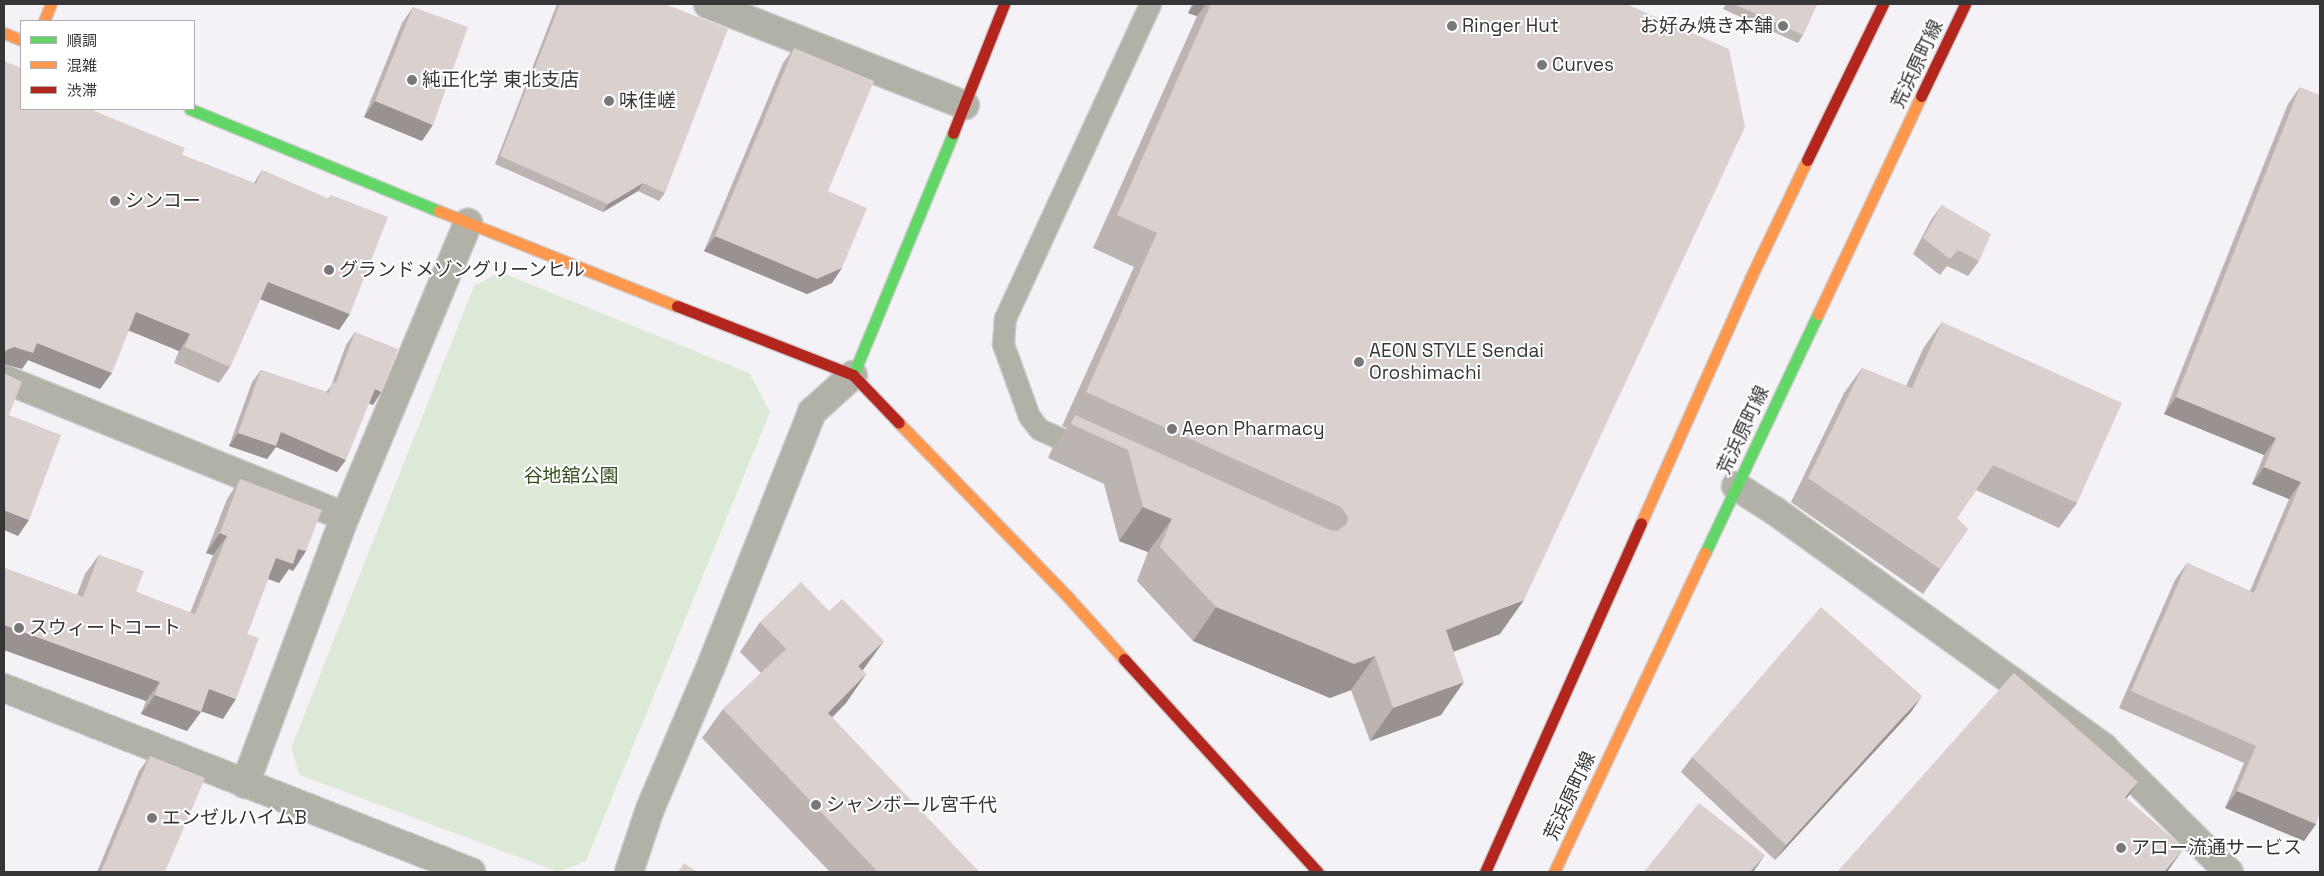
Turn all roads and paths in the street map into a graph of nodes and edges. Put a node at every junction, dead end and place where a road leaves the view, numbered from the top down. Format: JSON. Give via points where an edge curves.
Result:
{"nodes":[{"id":1,"x":51,"y":4,"type":"edge"},
{"id":2,"x":708,"y":4,"type":"edge"},
{"id":3,"x":1004,"y":4,"type":"edge"},
{"id":4,"x":1150,"y":4,"type":"edge"},
{"id":5,"x":1883,"y":4,"type":"edge"},
{"id":6,"x":1965,"y":4,"type":"edge"},
{"id":7,"x":44,"y":20,"type":"edge"},
{"id":8,"x":4,"y":33,"type":"edge"},
{"id":9,"x":20,"y":40,"type":"edge"},
{"id":10,"x":965,"y":105,"type":"junction"},
{"id":11,"x":192,"y":110,"type":"edge"},
{"id":12,"x":468,"y":223,"type":"junction"},
{"id":13,"x":853,"y":375,"type":"junction"},
{"id":14,"x":4,"y":379,"type":"edge"},
{"id":15,"x":1102,"y":457,"type":"edge"},
{"id":16,"x":1736,"y":486,"type":"junction"},
{"id":17,"x":345,"y":517,"type":"junction"},
{"id":18,"x":4,"y":688,"type":"edge"},
{"id":19,"x":245,"y":784,"type":"junction"},
{"id":20,"x":471,"y":872,"type":"edge"},
{"id":21,"x":629,"y":872,"type":"edge"},
{"id":22,"x":1318,"y":872,"type":"edge"},
{"id":23,"x":1485,"y":872,"type":"edge"},
{"id":24,"x":1554,"y":872,"type":"edge"},
{"id":25,"x":2229,"y":872,"type":"edge"}],
"edges":[{"from":1,"to":7,"type":"main road"},
{"from":2,"to":10,"type":"street"},
{"from":3,"to":10,"type":"main road"},
{"from":4,"to":15,"type":"lane","via":[[1005,318],[1003,344],[1029,416],[1039,428]]},
{"from":5,"to":23,"type":"main road","via":[[1750,279]]},
{"from":6,"to":16,"type":"main road","name":"荒浜原町線"},
{"from":8,"to":9,"type":"main road"},
{"from":10,"to":13,"type":"main road"},
{"from":11,"to":12,"type":"main road"},
{"from":12,"to":13,"type":"main road"},
{"from":12,"to":17,"type":"street"},
{"from":13,"to":21,"type":"street","via":[[812,412],[650,809]]},
{"from":13,"to":22,"type":"main road","via":[[1067,596]]},
{"from":14,"to":17,"type":"street"},
{"from":16,"to":24,"type":"main road","name":"荒浜原町線"},
{"from":16,"to":25,"type":"street","via":[[2103,747]]},
{"from":17,"to":19,"type":"street"},
{"from":18,"to":19,"type":"street"},
{"from":19,"to":20,"type":"street"}]}
